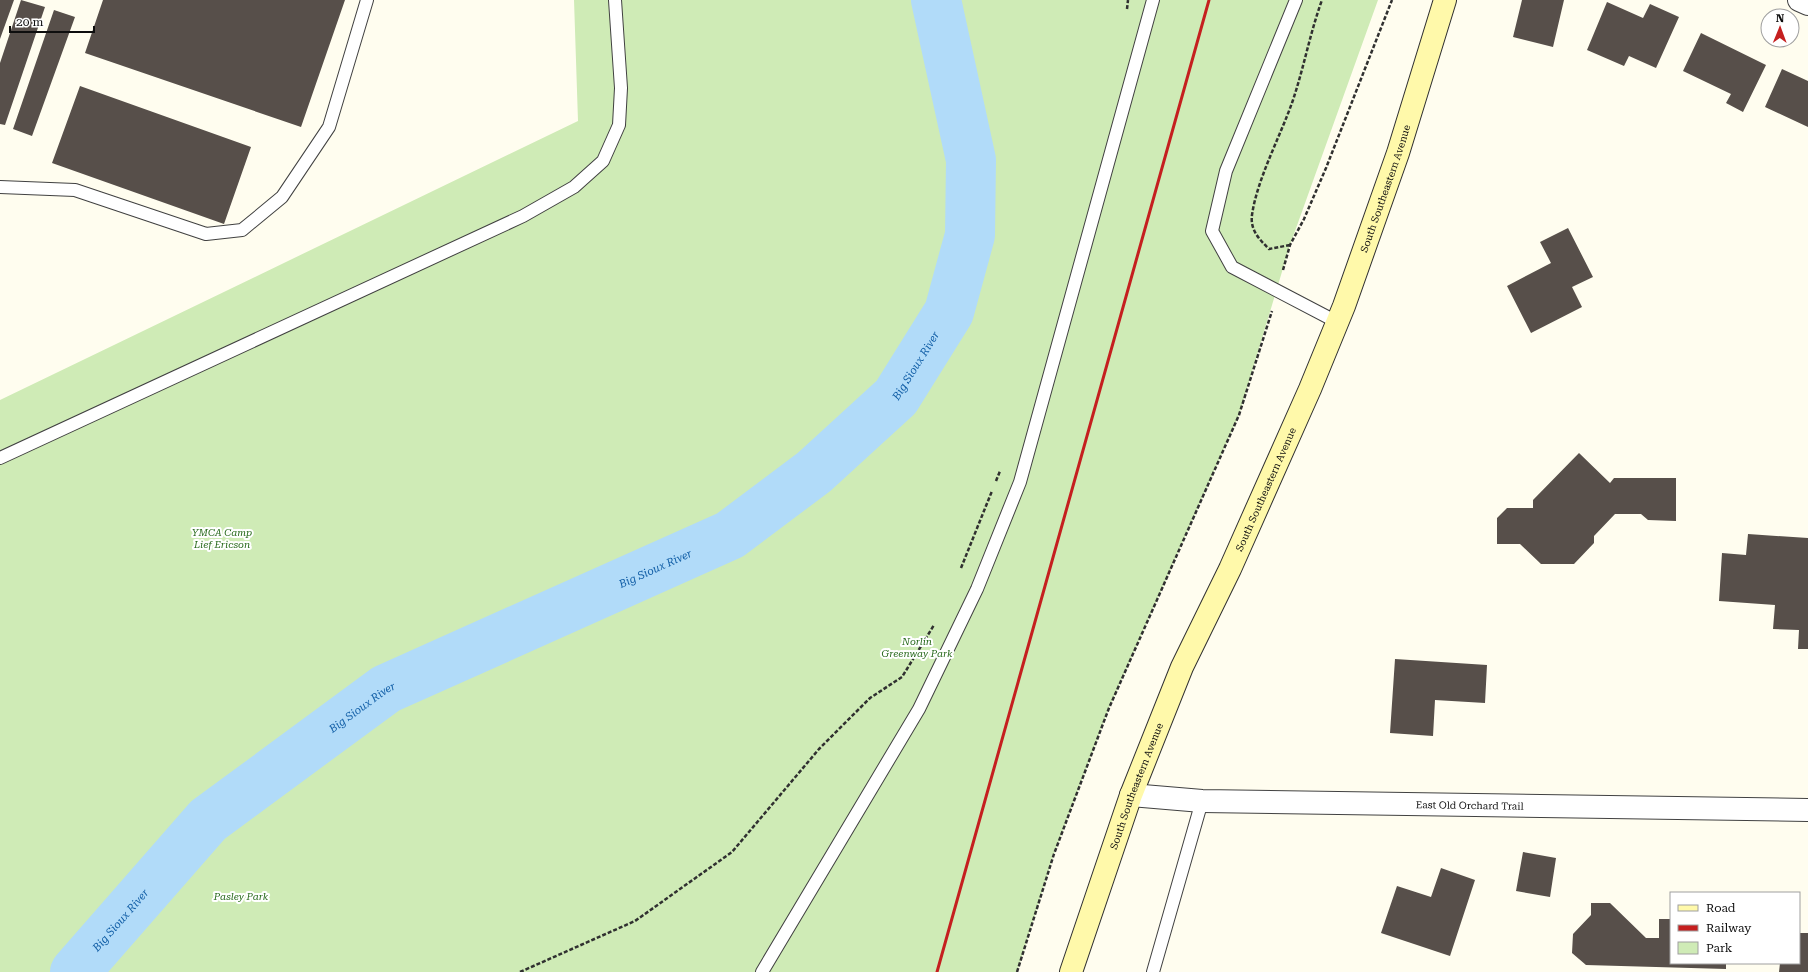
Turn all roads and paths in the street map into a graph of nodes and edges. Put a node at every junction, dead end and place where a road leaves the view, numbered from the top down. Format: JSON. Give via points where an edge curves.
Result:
{"nodes":[{"id":1,"x":367,"y":0,"type":"edge"},
{"id":2,"x":615,"y":0,"type":"edge"},
{"id":3,"x":1128,"y":0,"type":"edge"},
{"id":4,"x":1153,"y":0,"type":"edge"},
{"id":5,"x":1296,"y":0,"type":"edge"},
{"id":6,"x":1322,"y":0,"type":"edge"},
{"id":7,"x":1392,"y":0,"type":"edge"},
{"id":8,"x":1446,"y":0,"type":"edge"},
{"id":9,"x":1799,"y":0,"type":"edge"},
{"id":10,"x":1808,"y":4,"type":"edge"},
{"id":11,"x":1127,"y":12,"type":"dead end"},
{"id":12,"x":0,"y":187,"type":"edge"},
{"id":13,"x":1290,"y":245,"type":"junction"},
{"id":14,"x":1278,"y":291,"type":"junction"},
{"id":15,"x":1337,"y":322,"type":"junction"},
{"id":16,"x":0,"y":458,"type":"edge"},
{"id":17,"x":1000,"y":470,"type":"dead end"},
{"id":18,"x":996,"y":482,"type":"dead end"},
{"id":19,"x":993,"y":489,"type":"dead end"},
{"id":20,"x":960,"y":570,"type":"dead end"},
{"id":21,"x":938,"y":620,"type":"dead end"},
{"id":22,"x":1131,"y":795,"type":"junction"},
{"id":23,"x":1202,"y":801,"type":"junction"},
{"id":24,"x":1808,"y":810,"type":"edge"},
{"id":25,"x":520,"y":972,"type":"edge"},
{"id":26,"x":762,"y":972,"type":"edge"},
{"id":27,"x":1017,"y":972,"type":"edge"},
{"id":28,"x":1071,"y":972,"type":"edge"},
{"id":29,"x":1153,"y":972,"type":"edge"}],
"edges":[{"from":1,"to":12,"type":"lane","via":[[329,127],[282,197],[242,230],[206,234],[75,190]]},
{"from":2,"to":16,"type":"lane","via":[[621,88],[619,126],[604,161],[574,187],[523,216]]},
{"from":3,"to":11,"type":"path"},
{"from":4,"to":26,"type":"lane","via":[[1020,482],[977,589],[919,709]]},
{"from":5,"to":14,"type":"lane","via":[[1226,170],[1212,231],[1232,267]]},
{"from":6,"to":13,"type":"path","via":[[1314,20],[1293,100],[1258,190],[1252,216],[1255,234],[1269,248]]},
{"from":7,"to":13,"type":"path","via":[[1326,168]]},
{"from":8,"to":15,"type":"main road","name":"South Southeastern Avenue","via":[[1374,224]]},
{"from":9,"to":10,"type":"street"},
{"from":13,"to":14,"type":"path"},
{"from":14,"to":15,"type":"lane"},
{"from":14,"to":27,"type":"path","via":[[1238,415],[1109,708],[1054,854]]},
{"from":15,"to":22,"type":"main road","name":"South Southeastern Avenue","via":[[1230,569],[1182,667]]},
{"from":17,"to":18,"type":"path"},
{"from":19,"to":20,"type":"path"},
{"from":21,"to":25,"type":"path","via":[[902,677],[870,698],[819,749],[732,852],[635,921]]},
{"from":22,"to":23,"type":"street","name":"East Old Orchard Trail"},
{"from":22,"to":28,"type":"main road","name":"South Southeastern Avenue"},
{"from":23,"to":24,"type":"street","name":"East Old Orchard Trail"},
{"from":23,"to":29,"type":"lane"}]}
